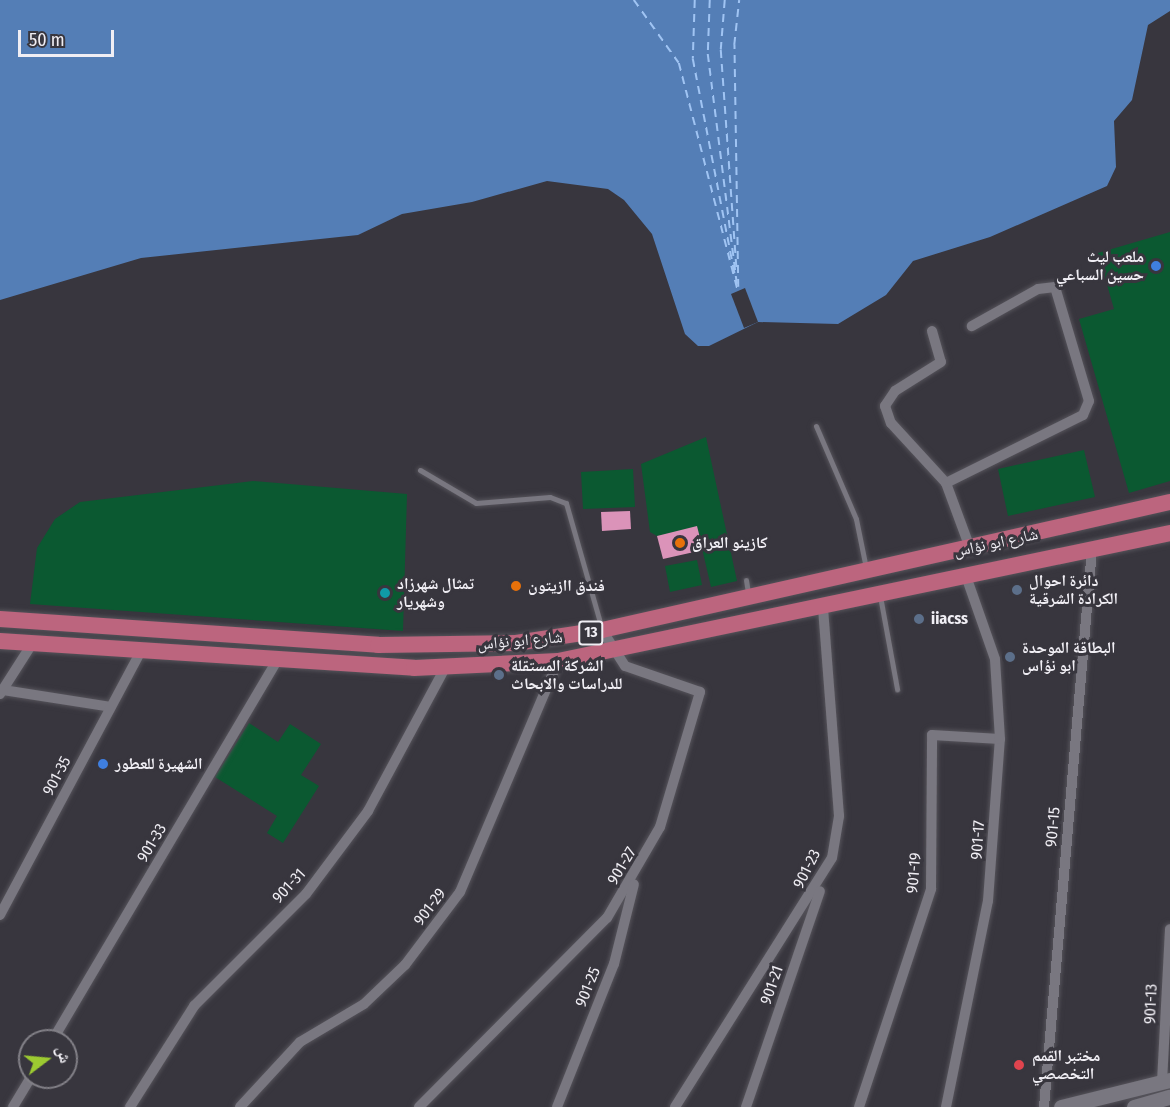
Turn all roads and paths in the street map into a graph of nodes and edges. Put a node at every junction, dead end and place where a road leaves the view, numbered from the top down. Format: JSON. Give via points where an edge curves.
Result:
{"nodes":[{"id":1,"x":972,"y":326,"type":"dead end"},
{"id":2,"x":932,"y":331,"type":"dead end"},
{"id":3,"x":816,"y":426,"type":"dead end"},
{"id":4,"x":420,"y":470,"type":"dead end"},
{"id":5,"x":946,"y":483,"type":"junction"},
{"id":6,"x":1170,"y":502,"type":"edge"},
{"id":7,"x":1170,"y":533,"type":"edge"},
{"id":8,"x":970,"y":548,"type":"junction"},
{"id":9,"x":1092,"y":549,"type":"junction"},
{"id":10,"x":866,"y":572,"type":"junction"},
{"id":11,"x":966,"y":576,"type":"junction"},
{"id":12,"x":746,"y":580,"type":"dead end"},
{"id":13,"x":880,"y":594,"type":"junction"},
{"id":14,"x":749,"y":598,"type":"junction"},
{"id":15,"x":823,"y":607,"type":"junction"},
{"id":16,"x":0,"y":618,"type":"edge"},
{"id":17,"x":602,"y":630,"type":"junction"},
{"id":18,"x":0,"y":640,"type":"edge"},
{"id":19,"x":32,"y":644,"type":"junction"},
{"id":20,"x":141,"y":651,"type":"junction"},
{"id":21,"x":613,"y":652,"type":"junction"},
{"id":22,"x":278,"y":659,"type":"junction"},
{"id":23,"x":558,"y":661,"type":"junction"},
{"id":24,"x":446,"y":668,"type":"junction"},
{"id":25,"x":897,"y":689,"type":"dead end"},
{"id":26,"x":2,"y":693,"type":"edge"},
{"id":27,"x":111,"y":707,"type":"junction"},
{"id":28,"x":1000,"y":739,"type":"junction"},
{"id":29,"x":826,"y":873,"type":"junction"},
{"id":30,"x":636,"y":875,"type":"junction"},
{"id":31,"x":0,"y":915,"type":"edge"},
{"id":32,"x":1170,"y":928,"type":"edge"},
{"id":33,"x":59,"y":1029,"type":"edge"},
{"id":34,"x":1166,"y":1081,"type":"edge"},
{"id":35,"x":24,"y":1089,"type":"edge"},
{"id":36,"x":1170,"y":1097,"type":"edge"},
{"id":37,"x":13,"y":1107,"type":"edge"},
{"id":38,"x":130,"y":1107,"type":"edge"},
{"id":39,"x":240,"y":1107,"type":"edge"},
{"id":40,"x":419,"y":1107,"type":"edge"},
{"id":41,"x":557,"y":1107,"type":"edge"},
{"id":42,"x":675,"y":1107,"type":"edge"},
{"id":43,"x":746,"y":1107,"type":"edge"},
{"id":44,"x":859,"y":1107,"type":"edge"},
{"id":45,"x":946,"y":1107,"type":"edge"},
{"id":46,"x":1044,"y":1107,"type":"edge"},
{"id":47,"x":1061,"y":1107,"type":"edge"},
{"id":48,"x":1134,"y":1107,"type":"edge"}],
"edges":[{"from":1,"to":5,"type":"street","via":[[1038,290],[1055,287],[1089,401],[1083,416]]},
{"from":2,"to":5,"type":"street","via":[[941,362],[895,391],[885,406],[891,423]]},
{"from":3,"to":10,"type":"lane","via":[[856,519]]},
{"from":4,"to":17,"type":"lane","via":[[476,503],[550,497],[566,502]]},
{"from":5,"to":8,"type":"street"},
{"from":6,"to":8,"type":"main road","name":"شارع ابو نؤاس","number":"13"},
{"from":7,"to":9,"type":"main road","name":"شارع ابو نؤاس","number":"13"},
{"from":8,"to":10,"type":"main road","name":"شارع ابو نؤاس","number":"13"},
{"from":9,"to":11,"type":"main road","name":"شارع ابو نؤاس","number":"13"},
{"from":9,"to":46,"type":"street","name":"901-15"},
{"from":10,"to":14,"type":"main road","name":"شارع ابو نؤاس","number":"13"},
{"from":11,"to":13,"type":"main road","name":"شارع ابو نؤاس","number":"13"},
{"from":11,"to":28,"type":"street","name":"901-17","via":[[995,659]]},
{"from":12,"to":14,"type":"lane"},
{"from":13,"to":15,"type":"main road","name":"شارع ابو نؤاس","number":"13"},
{"from":13,"to":25,"type":"lane"},
{"from":14,"to":17,"type":"main road","name":"شارع ابو نؤاس","number":"13"},
{"from":15,"to":21,"type":"main road","name":"شارع ابو نؤاس","number":"13"},
{"from":15,"to":29,"type":"street","name":"901-23","via":[[839,816]]},
{"from":16,"to":17,"type":"main road","name":"شارع ابو نؤاس","number":"13","via":[[185,635],[413,646],[516,643]]},
{"from":17,"to":21,"type":"street","name":"901-27"},
{"from":18,"to":19,"type":"main road","name":"شارع ابو نؤاس","number":"13"},
{"from":19,"to":20,"type":"main road","name":"شارع ابو نؤاس","number":"13"},
{"from":19,"to":26,"type":"street"},
{"from":20,"to":22,"type":"main road","name":"شارع ابو نؤاس","number":"13"},
{"from":20,"to":27,"type":"street","name":"901-35"},
{"from":21,"to":23,"type":"main road","name":"شارع ابو نؤاس","number":"13"},
{"from":21,"to":30,"type":"street","name":"901-27","via":[[634,670],[700,692],[679,776]]},
{"from":22,"to":24,"type":"main road","name":"شارع ابو نؤاس","number":"13"},
{"from":22,"to":33,"type":"street","name":"901-33"},
{"from":23,"to":24,"type":"main road","name":"شارع ابو نؤاس","number":"13"},
{"from":23,"to":39,"type":"street","name":"901-29","via":[[460,892],[405,965],[364,1004],[300,1042]]},
{"from":24,"to":38,"type":"street","name":"901-31","via":[[368,811],[306,894],[194,1006]]},
{"from":26,"to":27,"type":"street"},
{"from":27,"to":31,"type":"street","name":"901-35"},
{"from":28,"to":44,"type":"street","name":"901-19","via":[[932,735],[931,889]]},
{"from":28,"to":45,"type":"street","name":"901-17","via":[[988,901]]},
{"from":29,"to":42,"type":"street","name":"901-23"},
{"from":29,"to":43,"type":"street","name":"901-21"},
{"from":30,"to":40,"type":"street","name":"901-27","via":[[607,918]]},
{"from":30,"to":41,"type":"street","name":"901-25","via":[[614,964]]},
{"from":32,"to":34,"type":"street","name":"901-13"},
{"from":34,"to":47,"type":"main road"},
{"from":35,"to":37,"type":"street"},
{"from":36,"to":48,"type":"main road"}]}
